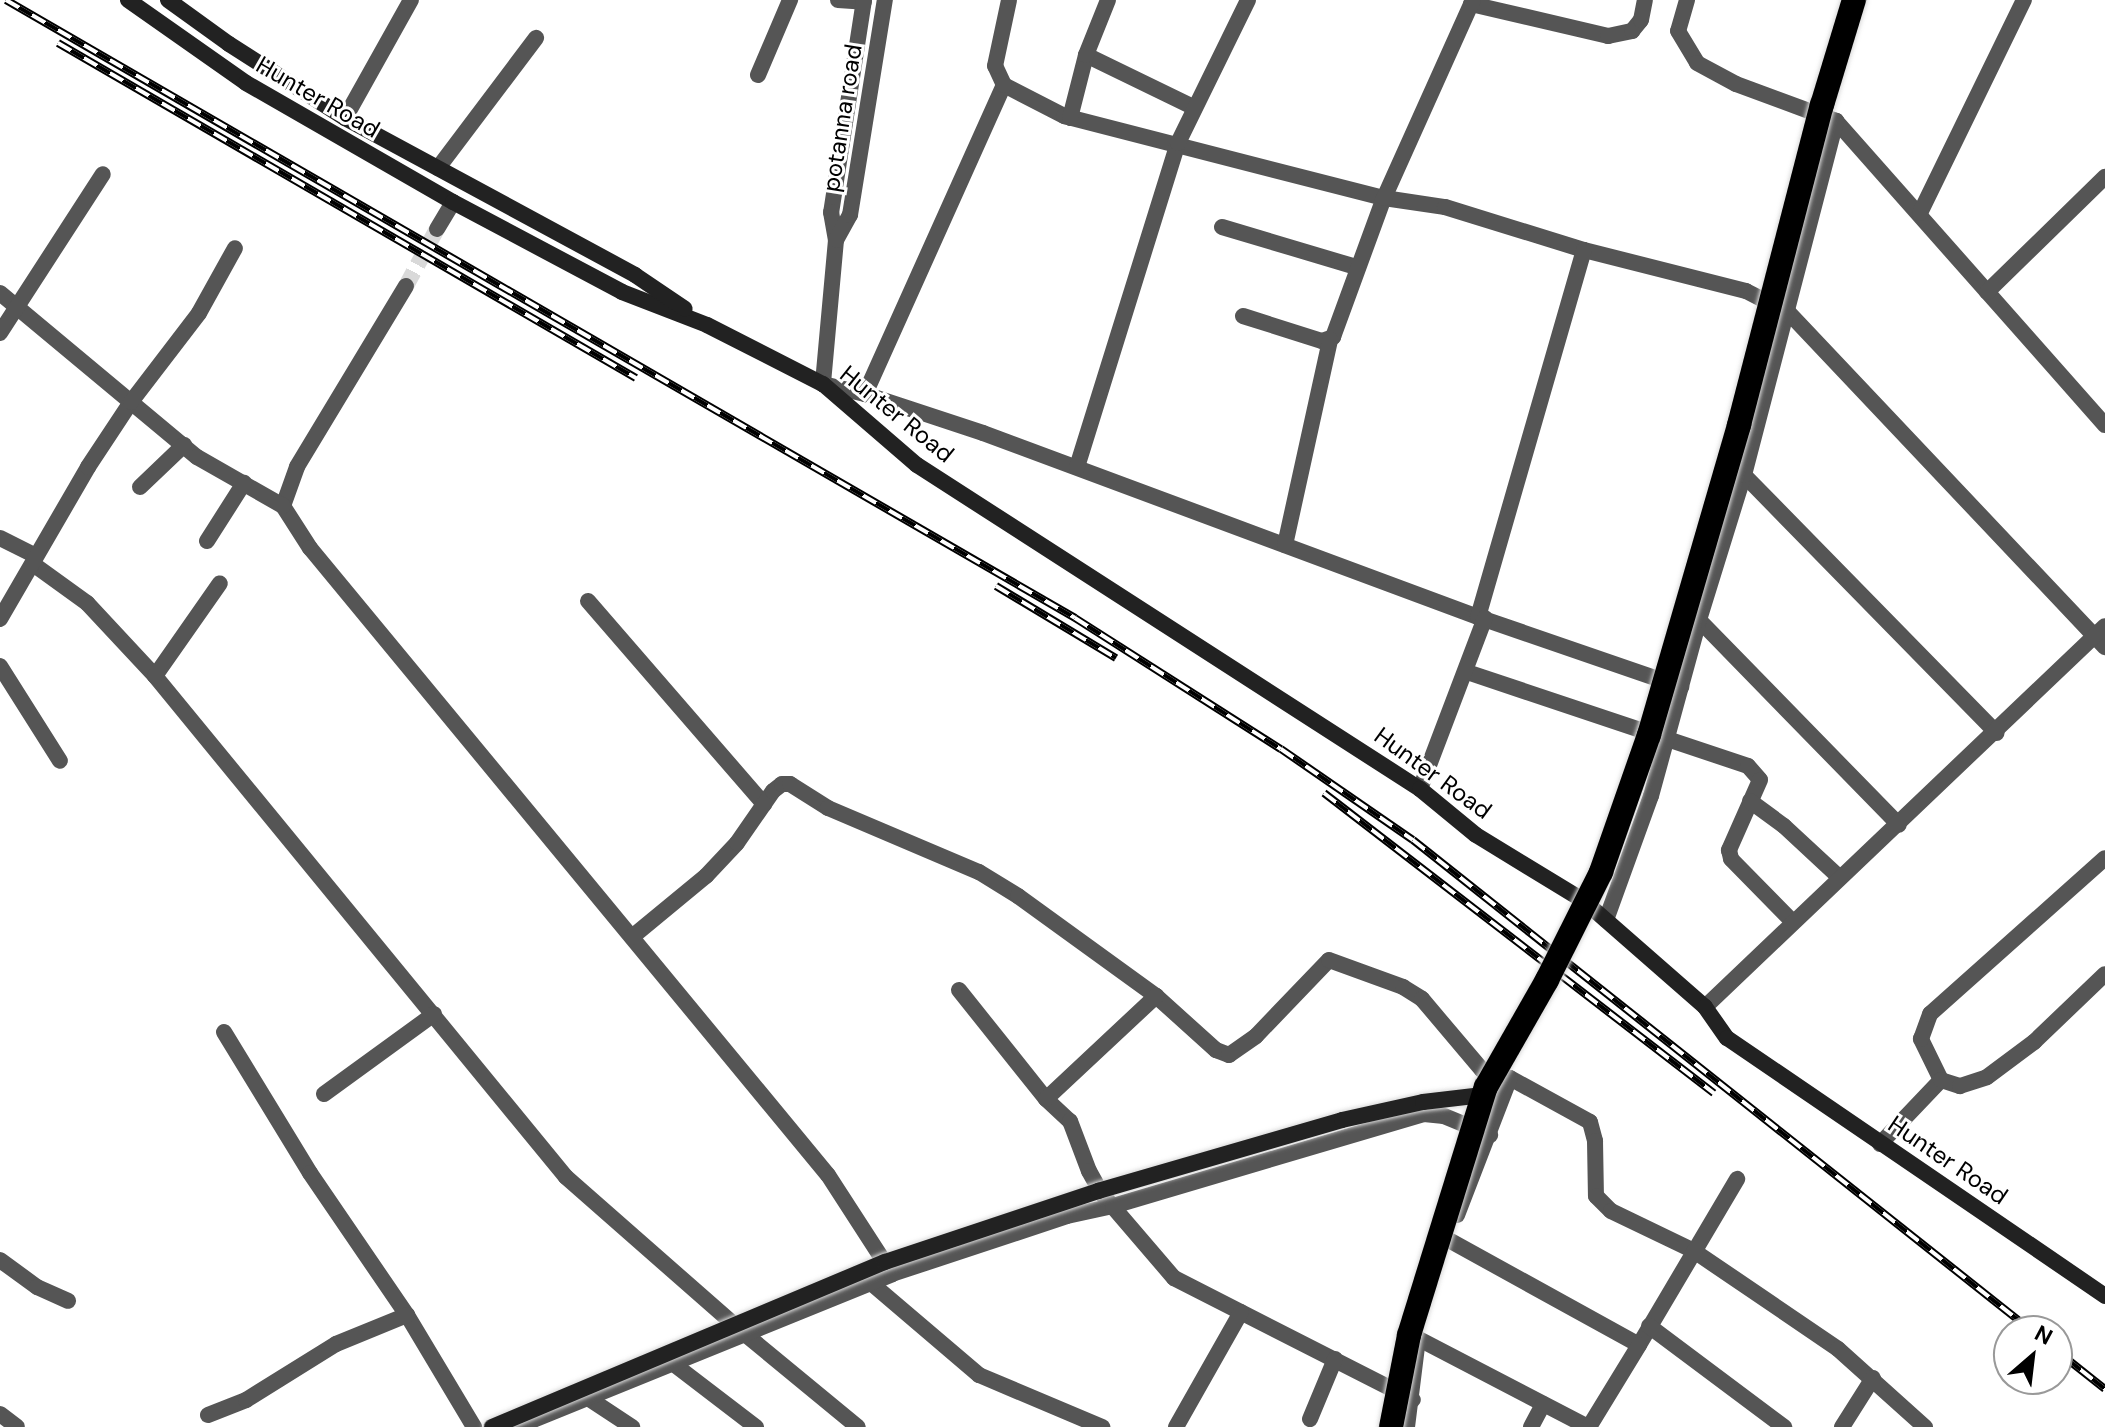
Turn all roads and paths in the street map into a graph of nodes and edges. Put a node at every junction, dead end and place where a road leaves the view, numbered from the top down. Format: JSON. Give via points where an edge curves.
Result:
{"nodes":[{"id":1,"x":128,"y":0,"type":"edge"},
{"id":2,"x":166,"y":0,"type":"edge"},
{"id":3,"x":411,"y":0,"type":"edge"},
{"id":4,"x":790,"y":0,"type":"edge"},
{"id":5,"x":839,"y":0,"type":"edge"},
{"id":6,"x":885,"y":0,"type":"edge"},
{"id":7,"x":1009,"y":0,"type":"edge"},
{"id":8,"x":1108,"y":0,"type":"edge"},
{"id":9,"x":1248,"y":0,"type":"edge"},
{"id":10,"x":1645,"y":0,"type":"edge"},
{"id":11,"x":1687,"y":0,"type":"edge"},
{"id":12,"x":1854,"y":0,"type":"edge"},
{"id":13,"x":2024,"y":0,"type":"edge"},
{"id":14,"x":860,"y":1,"type":"edge"},
{"id":15,"x":1472,"y":2,"type":"edge"},
{"id":16,"x":152,"y":18,"type":"junction"},
{"id":17,"x":536,"y":38,"type":"dead end"},
{"id":18,"x":1086,"y":55,"type":"junction"},
{"id":19,"x":758,"y":75,"type":"dead end"},
{"id":20,"x":1004,"y":85,"type":"junction"},
{"id":21,"x":1193,"y":107,"type":"junction"},
{"id":22,"x":345,"y":118,"type":"junction"},
{"id":23,"x":1070,"y":118,"type":"junction"},
{"id":24,"x":1836,"y":121,"type":"junction"},
{"id":25,"x":1178,"y":143,"type":"junction"},
{"id":26,"x":438,"y":168,"type":"junction"},
{"id":27,"x":103,"y":174,"type":"dead end"},
{"id":28,"x":2105,"y":177,"type":"edge"},
{"id":29,"x":1384,"y":198,"type":"junction"},
{"id":30,"x":453,"y":202,"type":"junction"},
{"id":31,"x":1920,"y":213,"type":"junction"},
{"id":32,"x":1222,"y":227,"type":"dead end"},
{"id":33,"x":437,"y":229,"type":"tunnel mouth"},
{"id":34,"x":836,"y":240,"type":"junction"},
{"id":35,"x":235,"y":248,"type":"dead end"},
{"id":36,"x":1584,"y":250,"type":"junction"},
{"id":37,"x":1356,"y":267,"type":"junction"},
{"id":38,"x":406,"y":286,"type":"tunnel mouth"},
{"id":39,"x":1987,"y":292,"type":"junction"},
{"id":40,"x":0,"y":293,"type":"edge"},
{"id":41,"x":19,"y":306,"type":"junction"},
{"id":42,"x":1789,"y":313,"type":"junction"},
{"id":43,"x":1243,"y":316,"type":"dead end"},
{"id":44,"x":707,"y":325,"type":"junction"},
{"id":45,"x":0,"y":333,"type":"edge"},
{"id":46,"x":1330,"y":340,"type":"junction"},
{"id":47,"x":816,"y":380,"type":"junction"},
{"id":48,"x":865,"y":394,"type":"junction"},
{"id":49,"x":131,"y":402,"type":"junction"},
{"id":50,"x":2105,"y":425,"type":"edge"},
{"id":51,"x":184,"y":445,"type":"junction"},
{"id":52,"x":1077,"y":467,"type":"junction"},
{"id":53,"x":1744,"y":475,"type":"junction"},
{"id":54,"x":244,"y":483,"type":"junction"},
{"id":55,"x":140,"y":487,"type":"dead end"},
{"id":56,"x":283,"y":506,"type":"junction"},
{"id":57,"x":0,"y":538,"type":"edge"},
{"id":58,"x":207,"y":541,"type":"dead end"},
{"id":59,"x":1285,"y":545,"type":"junction"},
{"id":60,"x":35,"y":560,"type":"junction"},
{"id":61,"x":220,"y":583,"type":"dead end"},
{"id":62,"x":588,"y":601,"type":"dead end"},
{"id":63,"x":1481,"y":618,"type":"junction"},
{"id":64,"x":0,"y":619,"type":"edge"},
{"id":65,"x":1699,"y":620,"type":"junction"},
{"id":66,"x":2101,"y":637,"type":"edge"},
{"id":67,"x":0,"y":666,"type":"edge"},
{"id":68,"x":1467,"y":672,"type":"junction"},
{"id":69,"x":155,"y":676,"type":"junction"},
{"id":70,"x":1681,"y":687,"type":"junction"},
{"id":71,"x":1997,"y":733,"type":"junction"},
{"id":72,"x":1667,"y":740,"type":"junction"},
{"id":73,"x":60,"y":761,"type":"dead end"},
{"id":74,"x":1420,"y":789,"type":"junction"},
{"id":75,"x":1750,"y":801,"type":"junction"},
{"id":76,"x":764,"y":804,"type":"junction"},
{"id":77,"x":1899,"y":825,"type":"junction"},
{"id":78,"x":2105,"y":858,"type":"edge"},
{"id":79,"x":1840,"y":878,"type":"junction"},
{"id":80,"x":1606,"y":920,"type":"junction"},
{"id":81,"x":1793,"y":922,"type":"junction"},
{"id":82,"x":632,"y":937,"type":"junction"},
{"id":83,"x":2105,"y":974,"type":"edge"},
{"id":84,"x":959,"y":990,"type":"dead end"},
{"id":85,"x":1156,"y":996,"type":"junction"},
{"id":86,"x":1705,"y":1007,"type":"junction"},
{"id":87,"x":434,"y":1014,"type":"junction"},
{"id":88,"x":224,"y":1032,"type":"dead end"},
{"id":89,"x":1510,"y":1078,"type":"junction"},
{"id":90,"x":1941,"y":1080,"type":"junction"},
{"id":91,"x":324,"y":1094,"type":"dead end"},
{"id":92,"x":1483,"y":1095,"type":"junction"},
{"id":93,"x":1046,"y":1099,"type":"junction"},
{"id":94,"x":1490,"y":1135,"type":"junction"},
{"id":95,"x":1880,"y":1144,"type":"junction"},
{"id":96,"x":1737,"y":1179,"type":"dead end"},
{"id":97,"x":1113,"y":1206,"type":"junction"},
{"id":98,"x":1447,"y":1239,"type":"junction"},
{"id":99,"x":1694,"y":1251,"type":"junction"},
{"id":100,"x":0,"y":1260,"type":"edge"},
{"id":101,"x":892,"y":1274,"type":"junction"},
{"id":102,"x":871,"y":1283,"type":"junction"},
{"id":103,"x":2105,"y":1296,"type":"edge"},
{"id":104,"x":68,"y":1301,"type":"dead end"},
{"id":105,"x":1241,"y":1312,"type":"junction"},
{"id":106,"x":407,"y":1315,"type":"junction"},
{"id":107,"x":1649,"y":1326,"type":"junction"},
{"id":108,"x":745,"y":1334,"type":"junction"},
{"id":109,"x":1417,"y":1338,"type":"junction"},
{"id":110,"x":1639,"y":1345,"type":"junction"},
{"id":111,"x":1335,"y":1359,"type":"junction"},
{"id":112,"x":671,"y":1362,"type":"junction"},
{"id":113,"x":1873,"y":1378,"type":"junction"},
{"id":114,"x":588,"y":1398,"type":"junction"},
{"id":115,"x":1413,"y":1400,"type":"junction"},
{"id":116,"x":1543,"y":1404,"type":"junction"},
{"id":117,"x":0,"y":1414,"type":"edge"},
{"id":118,"x":208,"y":1415,"type":"dead end"},
{"id":119,"x":1310,"y":1419,"type":"dead end"},
{"id":120,"x":17,"y":1427,"type":"edge"},
{"id":121,"x":474,"y":1427,"type":"edge"},
{"id":122,"x":492,"y":1427,"type":"edge"},
{"id":123,"x":516,"y":1427,"type":"edge"},
{"id":124,"x":632,"y":1427,"type":"edge"},
{"id":125,"x":756,"y":1427,"type":"edge"},
{"id":126,"x":858,"y":1427,"type":"edge"},
{"id":127,"x":1102,"y":1427,"type":"edge"},
{"id":128,"x":1176,"y":1427,"type":"edge"},
{"id":129,"x":1391,"y":1427,"type":"edge"},
{"id":130,"x":1407,"y":1427,"type":"edge"},
{"id":131,"x":1531,"y":1427,"type":"edge"},
{"id":132,"x":1588,"y":1427,"type":"edge"},
{"id":133,"x":1784,"y":1427,"type":"edge"},
{"id":134,"x":1842,"y":1427,"type":"edge"},
{"id":135,"x":1925,"y":1427,"type":"edge"}],
"edges":[{"from":1,"to":16,"type":"street","name":"Hunter Road"},
{"from":2,"to":16,"type":"street"},
{"from":2,"to":22,"type":"street","name":"Hunter Road"},
{"from":3,"to":22,"type":"street"},
{"from":4,"to":19,"type":"street"},
{"from":5,"to":14,"type":"street"},
{"from":6,"to":34,"type":"street","name":"potanna road","via":[[850,215]]},
{"from":7,"to":20,"type":"street","via":[[995,66]]},
{"from":8,"to":18,"type":"street"},
{"from":9,"to":21,"type":"street"},
{"from":10,"to":15,"type":"street","via":[[1641,20],[1620,36]]},
{"from":11,"to":24,"type":"street","via":[[1678,31],[1697,63],[1736,84]]},
{"from":12,"to":92,"type":"highway","bridge":true,"via":[[1649,735],[1601,872]]},
{"from":13,"to":31,"type":"street"},
{"from":14,"to":34,"type":"street","name":"potanna road","via":[[831,212]]},
{"from":15,"to":29,"type":"street"},
{"from":16,"to":30,"type":"street","name":"Hunter Road","via":[[246,83]]},
{"from":17,"to":26,"type":"street"},
{"from":18,"to":21,"type":"street"},
{"from":18,"to":23,"type":"street"},
{"from":20,"to":23,"type":"street"},
{"from":20,"to":48,"type":"street"},
{"from":21,"to":25,"type":"street"},
{"from":22,"to":26,"type":"street","name":"Hunter Road"},
{"from":23,"to":25,"type":"street"},
{"from":24,"to":31,"type":"street"},
{"from":24,"to":42,"type":"street"},
{"from":25,"to":29,"type":"street"},
{"from":25,"to":52,"type":"street"},
{"from":26,"to":44,"type":"street","name":"Hunter Road","via":[[635,275]]},
{"from":27,"to":41,"type":"street"},
{"from":28,"to":39,"type":"street"},
{"from":29,"to":36,"type":"street","via":[[1445,207]]},
{"from":29,"to":37,"type":"street"},
{"from":30,"to":33,"type":"street"},
{"from":30,"to":44,"type":"street","name":"Hunter Road","via":[[622,292]]},
{"from":31,"to":39,"type":"street"},
{"from":32,"to":37,"type":"street"},
{"from":34,"to":47,"type":"street","name":"potanna road"},
{"from":35,"to":49,"type":"street","via":[[199,313]]},
{"from":36,"to":42,"type":"street","via":[[1746,291]]},
{"from":36,"to":63,"type":"street"},
{"from":37,"to":46,"type":"street"},
{"from":38,"to":56,"type":"street","via":[[297,467]]},
{"from":39,"to":50,"type":"street"},
{"from":40,"to":41,"type":"street"},
{"from":41,"to":45,"type":"street"},
{"from":41,"to":49,"type":"street"},
{"from":42,"to":53,"type":"street"},
{"from":42,"to":66,"type":"street"},
{"from":43,"to":46,"type":"street"},
{"from":44,"to":47,"type":"street","name":"Hunter Road"},
{"from":46,"to":59,"type":"street"},
{"from":47,"to":48,"type":"street"},
{"from":47,"to":74,"type":"street","name":"Hunter Road","via":[[917,465]]},
{"from":48,"to":52,"type":"street"},
{"from":49,"to":51,"type":"street"},
{"from":49,"to":60,"type":"street"},
{"from":51,"to":54,"type":"street"},
{"from":51,"to":55,"type":"street"},
{"from":52,"to":59,"type":"street"},
{"from":53,"to":65,"type":"street"},
{"from":53,"to":71,"type":"street"},
{"from":54,"to":56,"type":"street"},
{"from":54,"to":58,"type":"street"},
{"from":56,"to":82,"type":"street","via":[[310,548]]},
{"from":57,"to":60,"type":"street"},
{"from":59,"to":63,"type":"street"},
{"from":60,"to":64,"type":"street"},
{"from":60,"to":69,"type":"street","via":[[87,603]]},
{"from":61,"to":69,"type":"street"},
{"from":62,"to":76,"type":"street"},
{"from":63,"to":68,"type":"street"},
{"from":63,"to":70,"type":"street"},
{"from":65,"to":70,"type":"street"},
{"from":65,"to":77,"type":"street"},
{"from":66,"to":71,"type":"street"},
{"from":67,"to":73,"type":"street"},
{"from":68,"to":72,"type":"street"},
{"from":68,"to":74,"type":"street"},
{"from":69,"to":87,"type":"street"},
{"from":70,"to":72,"type":"street"},
{"from":71,"to":77,"type":"street"},
{"from":72,"to":75,"type":"street","via":[[1748,766],[1760,780]]},
{"from":72,"to":80,"type":"street"},
{"from":74,"to":80,"type":"street","name":"Hunter Road","via":[[1476,835]]},
{"from":75,"to":79,"type":"street"},
{"from":75,"to":81,"type":"street","via":[[1729,850],[1731,859]]},
{"from":76,"to":82,"type":"street","via":[[706,876]]},
{"from":76,"to":85,"type":"street","via":[[782,784],[790,784],[828,808],[979,872]]},
{"from":77,"to":79,"type":"street"},
{"from":78,"to":90,"type":"street","via":[[1930,1014],[1921,1039]]},
{"from":79,"to":81,"type":"street"},
{"from":80,"to":86,"type":"street","name":"Hunter Road"},
{"from":81,"to":86,"type":"street"},
{"from":82,"to":101,"type":"street","via":[[828,1175]]},
{"from":83,"to":90,"type":"street","via":[[2034,1042],[1987,1077],[1960,1086]]},
{"from":84,"to":93,"type":"street"},
{"from":85,"to":89,"type":"street","via":[[1216,1050],[1229,1055],[1285,1009],[1329,960],[1422,999],[1482,1070],[1499,1083]]},
{"from":85,"to":93,"type":"street"},
{"from":86,"to":95,"type":"street","name":"Hunter Road","via":[[1727,1038]]},
{"from":87,"to":91,"type":"street"},
{"from":87,"to":108,"type":"street","via":[[566,1177]]},
{"from":88,"to":106,"type":"street","via":[[310,1173]]},
{"from":89,"to":94,"type":"street"},
{"from":89,"to":99,"type":"street","via":[[1590,1122],[1596,1196],[1611,1211]]},
{"from":90,"to":95,"type":"street"},
{"from":92,"to":122,"type":"street","bridge":true,"via":[[1342,1120],[1098,1191],[855,1273]]},
{"from":92,"to":129,"type":"highway","bridge":true,"via":[[1409,1335]]},
{"from":93,"to":97,"type":"street","via":[[1070,1121],[1089,1171]]},
{"from":94,"to":97,"type":"street","via":[[1444,1116],[1424,1114]]},
{"from":94,"to":98,"type":"street"},
{"from":95,"to":103,"type":"street","name":"Hunter Road"},
{"from":96,"to":99,"type":"street"},
{"from":97,"to":101,"type":"street"},
{"from":97,"to":105,"type":"street","via":[[1174,1278]]},
{"from":98,"to":109,"type":"street"},
{"from":98,"to":110,"type":"street"},
{"from":99,"to":107,"type":"street"},
{"from":99,"to":113,"type":"street"},
{"from":100,"to":104,"type":"street","via":[[37,1287]]},
{"from":101,"to":102,"type":"street"},
{"from":102,"to":108,"type":"street"},
{"from":102,"to":127,"type":"street","via":[[979,1375]]},
{"from":105,"to":111,"type":"street"},
{"from":105,"to":128,"type":"street"},
{"from":106,"to":118,"type":"street","via":[[336,1344],[246,1400]]},
{"from":106,"to":121,"type":"street"},
{"from":107,"to":110,"type":"street"},
{"from":107,"to":133,"type":"street"},
{"from":108,"to":112,"type":"street"},
{"from":108,"to":126,"type":"street"},
{"from":109,"to":115,"type":"street"},
{"from":109,"to":116,"type":"street"},
{"from":110,"to":132,"type":"street"},
{"from":111,"to":115,"type":"street"},
{"from":111,"to":119,"type":"street"},
{"from":112,"to":114,"type":"street"},
{"from":112,"to":125,"type":"street"},
{"from":113,"to":134,"type":"street"},
{"from":113,"to":135,"type":"street"},
{"from":114,"to":123,"type":"street"},
{"from":114,"to":124,"type":"street"},
{"from":115,"to":130,"type":"street"},
{"from":116,"to":131,"type":"street"},
{"from":116,"to":132,"type":"street"},
{"from":117,"to":120,"type":"street"}]}
